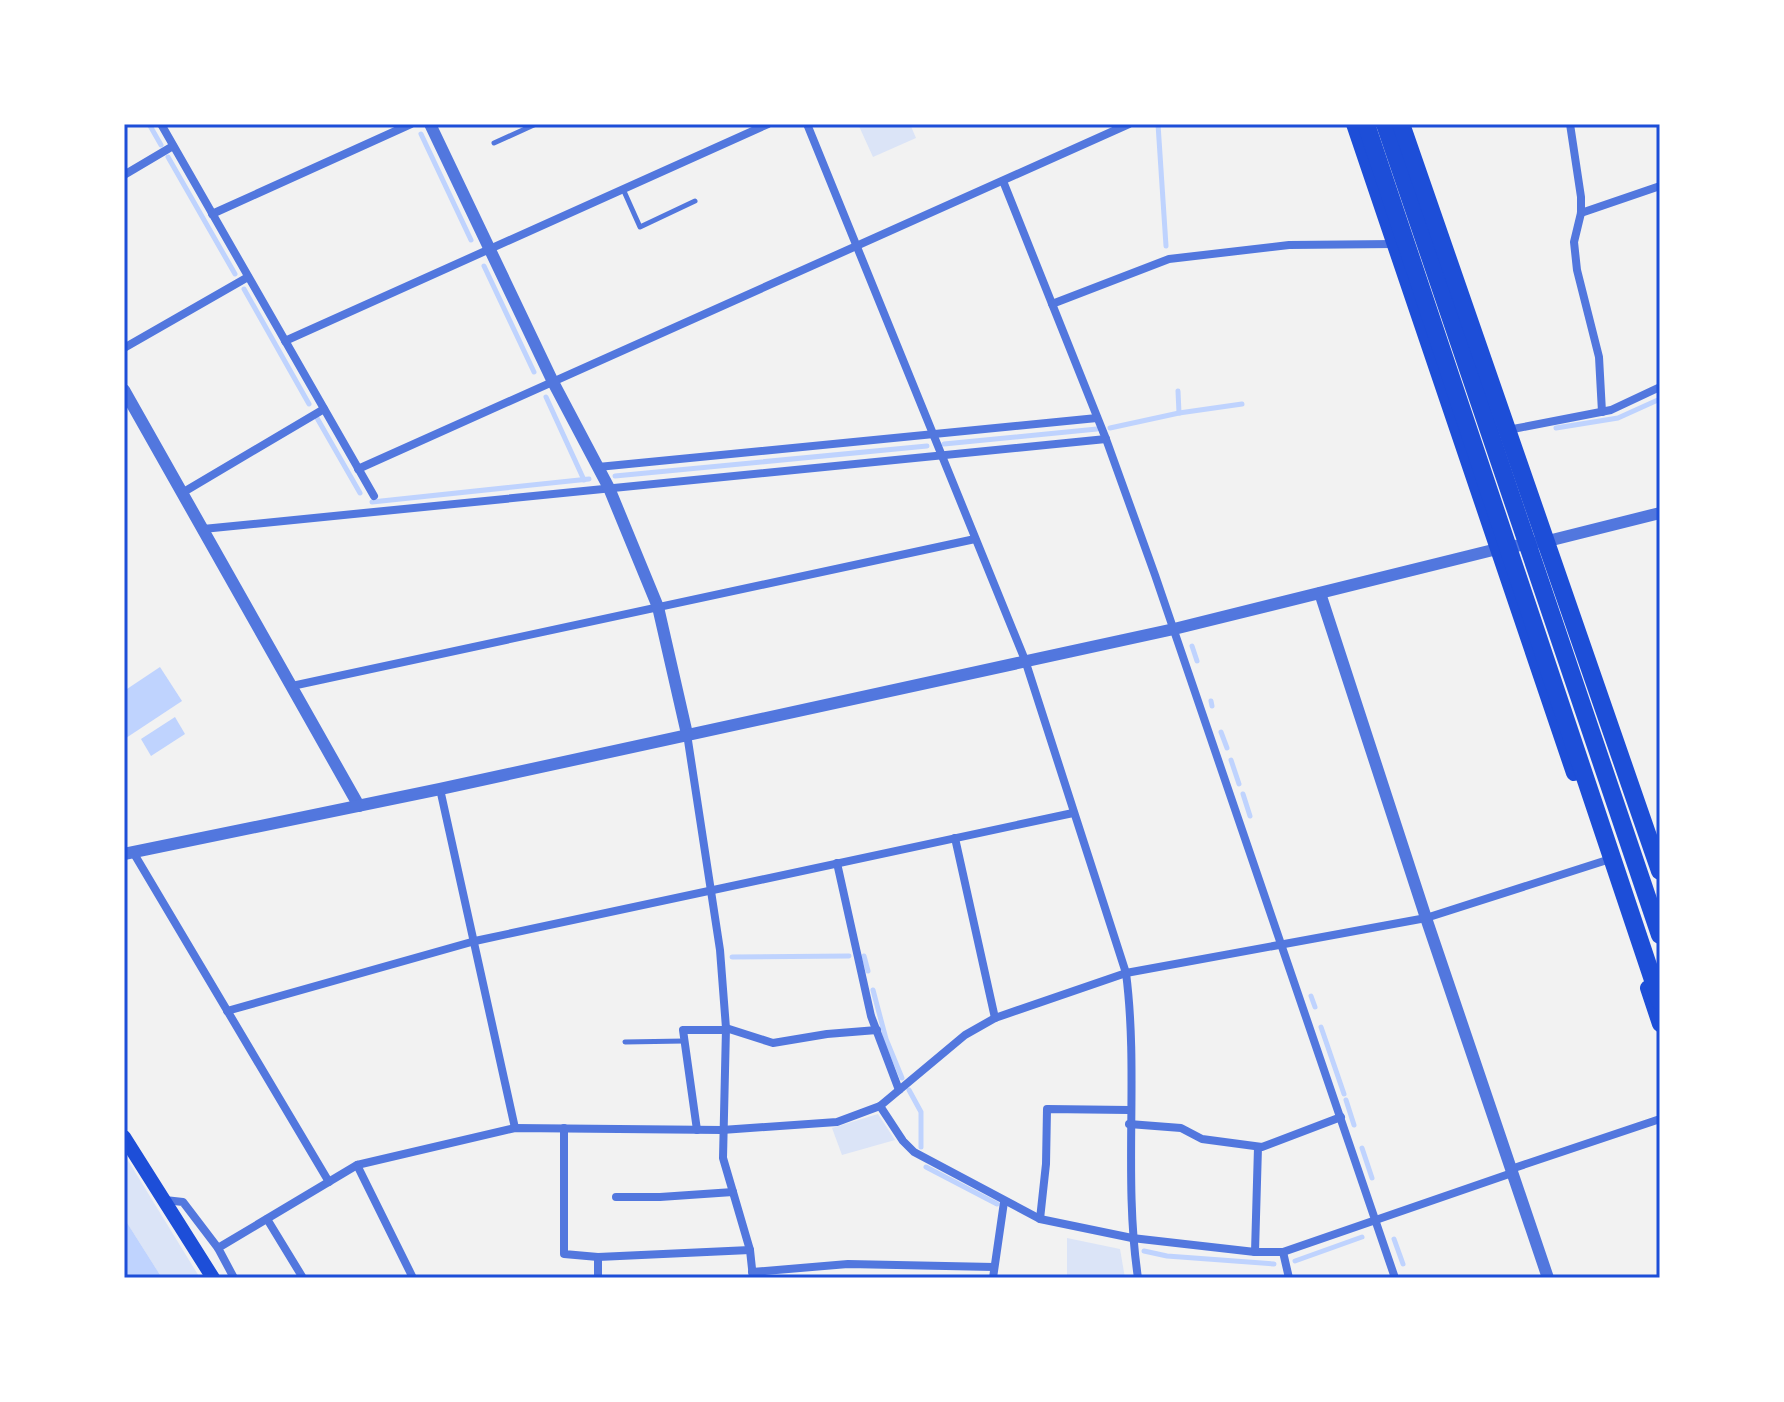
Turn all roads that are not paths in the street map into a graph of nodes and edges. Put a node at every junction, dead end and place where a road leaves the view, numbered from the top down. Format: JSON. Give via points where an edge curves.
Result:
{"nodes":[{"id":1,"x":161,"y":124,"type":"edge"},
{"id":2,"x":411,"y":124,"type":"edge"},
{"id":3,"x":430,"y":124,"type":"edge"},
{"id":4,"x":536,"y":124,"type":"edge"},
{"id":5,"x":768,"y":124,"type":"edge"},
{"id":6,"x":807,"y":124,"type":"edge"},
{"id":7,"x":1129,"y":124,"type":"edge"},
{"id":8,"x":1354,"y":124,"type":"edge"},
{"id":9,"x":1366,"y":124,"type":"edge"},
{"id":10,"x":1385,"y":124,"type":"edge"},
{"id":11,"x":1401,"y":124,"type":"edge"},
{"id":12,"x":1408,"y":124,"type":"edge"},
{"id":13,"x":1570,"y":124,"type":"edge"},
{"id":14,"x":494,"y":143,"type":"dead end"},
{"id":15,"x":173,"y":146,"type":"junction"},
{"id":16,"x":124,"y":175,"type":"edge"},
{"id":17,"x":1003,"y":181,"type":"junction"},
{"id":18,"x":1660,"y":186,"type":"edge"},
{"id":19,"x":623,"y":189,"type":"junction"},
{"id":20,"x":695,"y":201,"type":"dead end"},
{"id":21,"x":1581,"y":213,"type":"junction"},
{"id":22,"x":212,"y":214,"type":"junction"},
{"id":23,"x":1395,"y":244,"type":"junction"},
{"id":24,"x":856,"y":247,"type":"junction"},
{"id":25,"x":490,"y":249,"type":"junction"},
{"id":26,"x":248,"y":277,"type":"junction"},
{"id":27,"x":1052,"y":304,"type":"junction"},
{"id":28,"x":285,"y":341,"type":"junction"},
{"id":29,"x":124,"y":348,"type":"edge"},
{"id":30,"x":553,"y":382,"type":"junction"},
{"id":31,"x":1660,"y":387,"type":"edge"},
{"id":32,"x":124,"y":390,"type":"edge"},
{"id":33,"x":324,"y":409,"type":"junction"},
{"id":34,"x":1602,"y":412,"type":"junction"},
{"id":35,"x":1097,"y":418,"type":"junction"},
{"id":36,"x":1513,"y":429,"type":"junction"},
{"id":37,"x":933,"y":434,"type":"junction"},
{"id":38,"x":1106,"y":439,"type":"junction"},
{"id":39,"x":941,"y":454,"type":"junction"},
{"id":40,"x":598,"y":467,"type":"junction"},
{"id":41,"x":358,"y":469,"type":"junction"},
{"id":42,"x":609,"y":488,"type":"junction"},
{"id":43,"x":182,"y":493,"type":"junction"},
{"id":44,"x":374,"y":496,"type":"dead end"},
{"id":45,"x":1660,"y":513,"type":"edge"},
{"id":46,"x":203,"y":529,"type":"junction"},
{"id":47,"x":975,"y":539,"type":"junction"},
{"id":48,"x":1552,"y":540,"type":"junction"},
{"id":49,"x":1497,"y":549,"type":"junction"},
{"id":50,"x":1320,"y":593,"type":"junction"},
{"id":51,"x":658,"y":607,"type":"junction"},
{"id":52,"x":1174,"y":629,"type":"junction"},
{"id":53,"x":1025,"y":660,"type":"junction"},
{"id":54,"x":292,"y":686,"type":"junction"},
{"id":55,"x":687,"y":734,"type":"junction"},
{"id":56,"x":440,"y":789,"type":"junction"},
{"id":57,"x":359,"y":806,"type":"junction"},
{"id":58,"x":1073,"y":813,"type":"junction"},
{"id":59,"x":955,"y":838,"type":"junction"},
{"id":60,"x":1660,"y":850,"type":"edge"},
{"id":61,"x":129,"y":853,"type":"edge"},
{"id":62,"x":1604,"y":861,"type":"junction"},
{"id":63,"x":837,"y":863,"type":"junction"},
{"id":64,"x":1660,"y":871,"type":"edge"},
{"id":65,"x":709,"y":890,"type":"junction"},
{"id":66,"x":1426,"y":918,"type":"junction"},
{"id":67,"x":1660,"y":935,"type":"edge"},
{"id":68,"x":475,"y":941,"type":"junction"},
{"id":69,"x":1283,"y":944,"type":"junction"},
{"id":70,"x":1126,"y":973,"type":"junction"},
{"id":71,"x":1660,"y":1001,"type":"edge"},
{"id":72,"x":227,"y":1011,"type":"junction"},
{"id":73,"x":995,"y":1018,"type":"junction"},
{"id":74,"x":1660,"y":1024,"type":"edge"},
{"id":75,"x":726,"y":1029,"type":"junction"},
{"id":76,"x":877,"y":1030,"type":"junction"},
{"id":77,"x":685,"y":1041,"type":"junction"},
{"id":78,"x":625,"y":1042,"type":"dead end"},
{"id":79,"x":899,"y":1090,"type":"junction"},
{"id":80,"x":880,"y":1106,"type":"junction"},
{"id":81,"x":1129,"y":1110,"type":"junction"},
{"id":82,"x":1341,"y":1117,"type":"junction"},
{"id":83,"x":1660,"y":1119,"type":"edge"},
{"id":84,"x":1129,"y":1124,"type":"junction"},
{"id":85,"x":515,"y":1128,"type":"junction"},
{"id":86,"x":564,"y":1128,"type":"junction"},
{"id":87,"x":697,"y":1130,"type":"junction"},
{"id":88,"x":722,"y":1130,"type":"junction"},
{"id":89,"x":124,"y":1137,"type":"edge"},
{"id":90,"x":1258,"y":1147,"type":"junction"},
{"id":91,"x":357,"y":1165,"type":"junction"},
{"id":92,"x":1512,"y":1171,"type":"junction"},
{"id":93,"x":329,"y":1182,"type":"junction"},
{"id":94,"x":733,"y":1192,"type":"junction"},
{"id":95,"x":616,"y":1197,"type":"dead end"},
{"id":96,"x":163,"y":1200,"type":"junction"},
{"id":97,"x":1004,"y":1202,"type":"junction"},
{"id":98,"x":267,"y":1219,"type":"junction"},
{"id":99,"x":1040,"y":1219,"type":"junction"},
{"id":100,"x":1375,"y":1220,"type":"junction"},
{"id":101,"x":1132,"y":1238,"type":"junction"},
{"id":102,"x":218,"y":1248,"type":"junction"},
{"id":103,"x":750,"y":1250,"type":"junction"},
{"id":104,"x":1255,"y":1252,"type":"junction"},
{"id":105,"x":1283,"y":1252,"type":"junction"},
{"id":106,"x":598,"y":1257,"type":"junction"},
{"id":107,"x":884,"y":1265,"type":"junction"},
{"id":108,"x":994,"y":1267,"type":"junction"},
{"id":109,"x":753,"y":1275,"type":"edge"},
{"id":110,"x":213,"y":1278,"type":"edge"},
{"id":111,"x":234,"y":1278,"type":"edge"},
{"id":112,"x":303,"y":1278,"type":"edge"},
{"id":113,"x":413,"y":1278,"type":"edge"},
{"id":114,"x":598,"y":1278,"type":"edge"},
{"id":115,"x":884,"y":1278,"type":"edge"},
{"id":116,"x":993,"y":1278,"type":"edge"},
{"id":117,"x":1138,"y":1278,"type":"edge"},
{"id":118,"x":1289,"y":1278,"type":"edge"},
{"id":119,"x":1395,"y":1278,"type":"edge"},
{"id":120,"x":1548,"y":1278,"type":"edge"}],
"edges":[{"from":1,"to":15,"type":"street"},
{"from":2,"to":22,"type":"street"},
{"from":3,"to":25,"type":"street"},
{"from":4,"to":14,"type":"lane"},
{"from":5,"to":19,"type":"street"},
{"from":6,"to":24,"type":"street"},
{"from":7,"to":17,"type":"street"},
{"from":8,"to":23,"type":"highway"},
{"from":9,"to":71,"type":"highway"},
{"from":10,"to":67,"type":"highway"},
{"from":11,"to":64,"type":"highway"},
{"from":12,"to":36,"type":"highway"},
{"from":13,"to":21,"type":"street"},
{"from":15,"to":16,"type":"street"},
{"from":15,"to":22,"type":"street"},
{"from":17,"to":24,"type":"street"},
{"from":17,"to":27,"type":"street"},
{"from":18,"to":21,"type":"street"},
{"from":19,"to":20,"type":"lane","via":[[640,227]]},
{"from":19,"to":25,"type":"street"},
{"from":21,"to":34,"type":"street","via":[[1575,256],[1599,357]]},
{"from":22,"to":26,"type":"street"},
{"from":23,"to":27,"type":"street","via":[[1289,245],[1169,259]]},
{"from":23,"to":49,"type":"highway"},
{"from":24,"to":30,"type":"street"},
{"from":24,"to":37,"type":"street"},
{"from":25,"to":28,"type":"street"},
{"from":25,"to":30,"type":"street"},
{"from":26,"to":28,"type":"street"},
{"from":26,"to":29,"type":"street"},
{"from":27,"to":35,"type":"street"},
{"from":28,"to":33,"type":"street"},
{"from":30,"to":40,"type":"street"},
{"from":30,"to":41,"type":"street"},
{"from":31,"to":34,"type":"street"},
{"from":32,"to":43,"type":"street"},
{"from":33,"to":41,"type":"street"},
{"from":33,"to":43,"type":"street"},
{"from":34,"to":36,"type":"street"},
{"from":35,"to":37,"type":"street"},
{"from":35,"to":38,"type":"street"},
{"from":36,"to":48,"type":"highway"},
{"from":37,"to":39,"type":"street"},
{"from":37,"to":40,"type":"street"},
{"from":38,"to":39,"type":"street"},
{"from":38,"to":52,"type":"street"},
{"from":39,"to":42,"type":"street"},
{"from":39,"to":47,"type":"street"},
{"from":40,"to":42,"type":"street"},
{"from":41,"to":44,"type":"street"},
{"from":42,"to":46,"type":"street"},
{"from":42,"to":51,"type":"street"},
{"from":43,"to":46,"type":"street"},
{"from":45,"to":48,"type":"street"},
{"from":46,"to":54,"type":"street"},
{"from":47,"to":51,"type":"street"},
{"from":47,"to":53,"type":"street"},
{"from":48,"to":49,"type":"street"},
{"from":48,"to":60,"type":"highway"},
{"from":49,"to":50,"type":"street"},
{"from":49,"to":62,"type":"highway"},
{"from":50,"to":52,"type":"street"},
{"from":50,"to":66,"type":"street"},
{"from":51,"to":54,"type":"street"},
{"from":51,"to":55,"type":"street"},
{"from":52,"to":53,"type":"street"},
{"from":52,"to":69,"type":"street"},
{"from":53,"to":55,"type":"street"},
{"from":53,"to":58,"type":"street"},
{"from":54,"to":57,"type":"street"},
{"from":55,"to":56,"type":"street"},
{"from":55,"to":65,"type":"street"},
{"from":56,"to":57,"type":"street"},
{"from":56,"to":68,"type":"street"},
{"from":57,"to":61,"type":"street"},
{"from":58,"to":59,"type":"street"},
{"from":58,"to":70,"type":"street"},
{"from":59,"to":63,"type":"street"},
{"from":59,"to":73,"type":"street"},
{"from":61,"to":72,"type":"street"},
{"from":62,"to":66,"type":"street"},
{"from":62,"to":74,"type":"highway"},
{"from":63,"to":65,"type":"street"},
{"from":63,"to":76,"type":"street"},
{"from":65,"to":68,"type":"street"},
{"from":65,"to":75,"type":"street"},
{"from":66,"to":69,"type":"street"},
{"from":66,"to":92,"type":"street"},
{"from":68,"to":72,"type":"street"},
{"from":68,"to":85,"type":"street"},
{"from":69,"to":70,"type":"street"},
{"from":69,"to":82,"type":"street"},
{"from":70,"to":73,"type":"street"},
{"from":70,"to":81,"type":"street","via":[[1132,1021]]},
{"from":72,"to":93,"type":"street"},
{"from":73,"to":79,"type":"street","via":[[965,1035]]},
{"from":75,"to":76,"type":"street","via":[[773,1043]]},
{"from":75,"to":77,"type":"street","via":[[683,1030]]},
{"from":75,"to":88,"type":"street"},
{"from":76,"to":79,"type":"street"},
{"from":77,"to":78,"type":"lane"},
{"from":77,"to":87,"type":"street"},
{"from":79,"to":80,"type":"street"},
{"from":80,"to":88,"type":"street","via":[[837,1122]]},
{"from":80,"to":97,"type":"street","via":[[914,1152]]},
{"from":81,"to":84,"type":"street"},
{"from":81,"to":99,"type":"street","via":[[1047,1109]]},
{"from":82,"to":90,"type":"street"},
{"from":82,"to":100,"type":"street"},
{"from":83,"to":92,"type":"street"},
{"from":84,"to":90,"type":"street","via":[[1181,1128],[1202,1139]]},
{"from":84,"to":101,"type":"street"},
{"from":85,"to":86,"type":"street"},
{"from":85,"to":91,"type":"street"},
{"from":86,"to":87,"type":"street"},
{"from":86,"to":106,"type":"street","via":[[564,1254]]},
{"from":87,"to":88,"type":"street"},
{"from":88,"to":94,"type":"street"},
{"from":89,"to":96,"type":"main road"},
{"from":90,"to":104,"type":"street"},
{"from":91,"to":93,"type":"street"},
{"from":91,"to":113,"type":"street"},
{"from":92,"to":100,"type":"street"},
{"from":92,"to":120,"type":"street"},
{"from":93,"to":98,"type":"street"},
{"from":94,"to":95,"type":"street"},
{"from":94,"to":103,"type":"street"},
{"from":96,"to":102,"type":"street","via":[[183,1202]]},
{"from":96,"to":110,"type":"main road"},
{"from":97,"to":99,"type":"street"},
{"from":97,"to":108,"type":"street"},
{"from":98,"to":102,"type":"street"},
{"from":98,"to":112,"type":"street"},
{"from":99,"to":101,"type":"street"},
{"from":100,"to":105,"type":"street"},
{"from":100,"to":119,"type":"street"},
{"from":101,"to":104,"type":"street"},
{"from":101,"to":117,"type":"street"},
{"from":102,"to":111,"type":"street"},
{"from":103,"to":106,"type":"street"},
{"from":103,"to":109,"type":"street"},
{"from":104,"to":105,"type":"street"},
{"from":105,"to":118,"type":"street"},
{"from":106,"to":114,"type":"street"},
{"from":107,"to":108,"type":"street"},
{"from":107,"to":109,"type":"street"},
{"from":107,"to":115,"type":"street"},
{"from":108,"to":116,"type":"street"}]}
